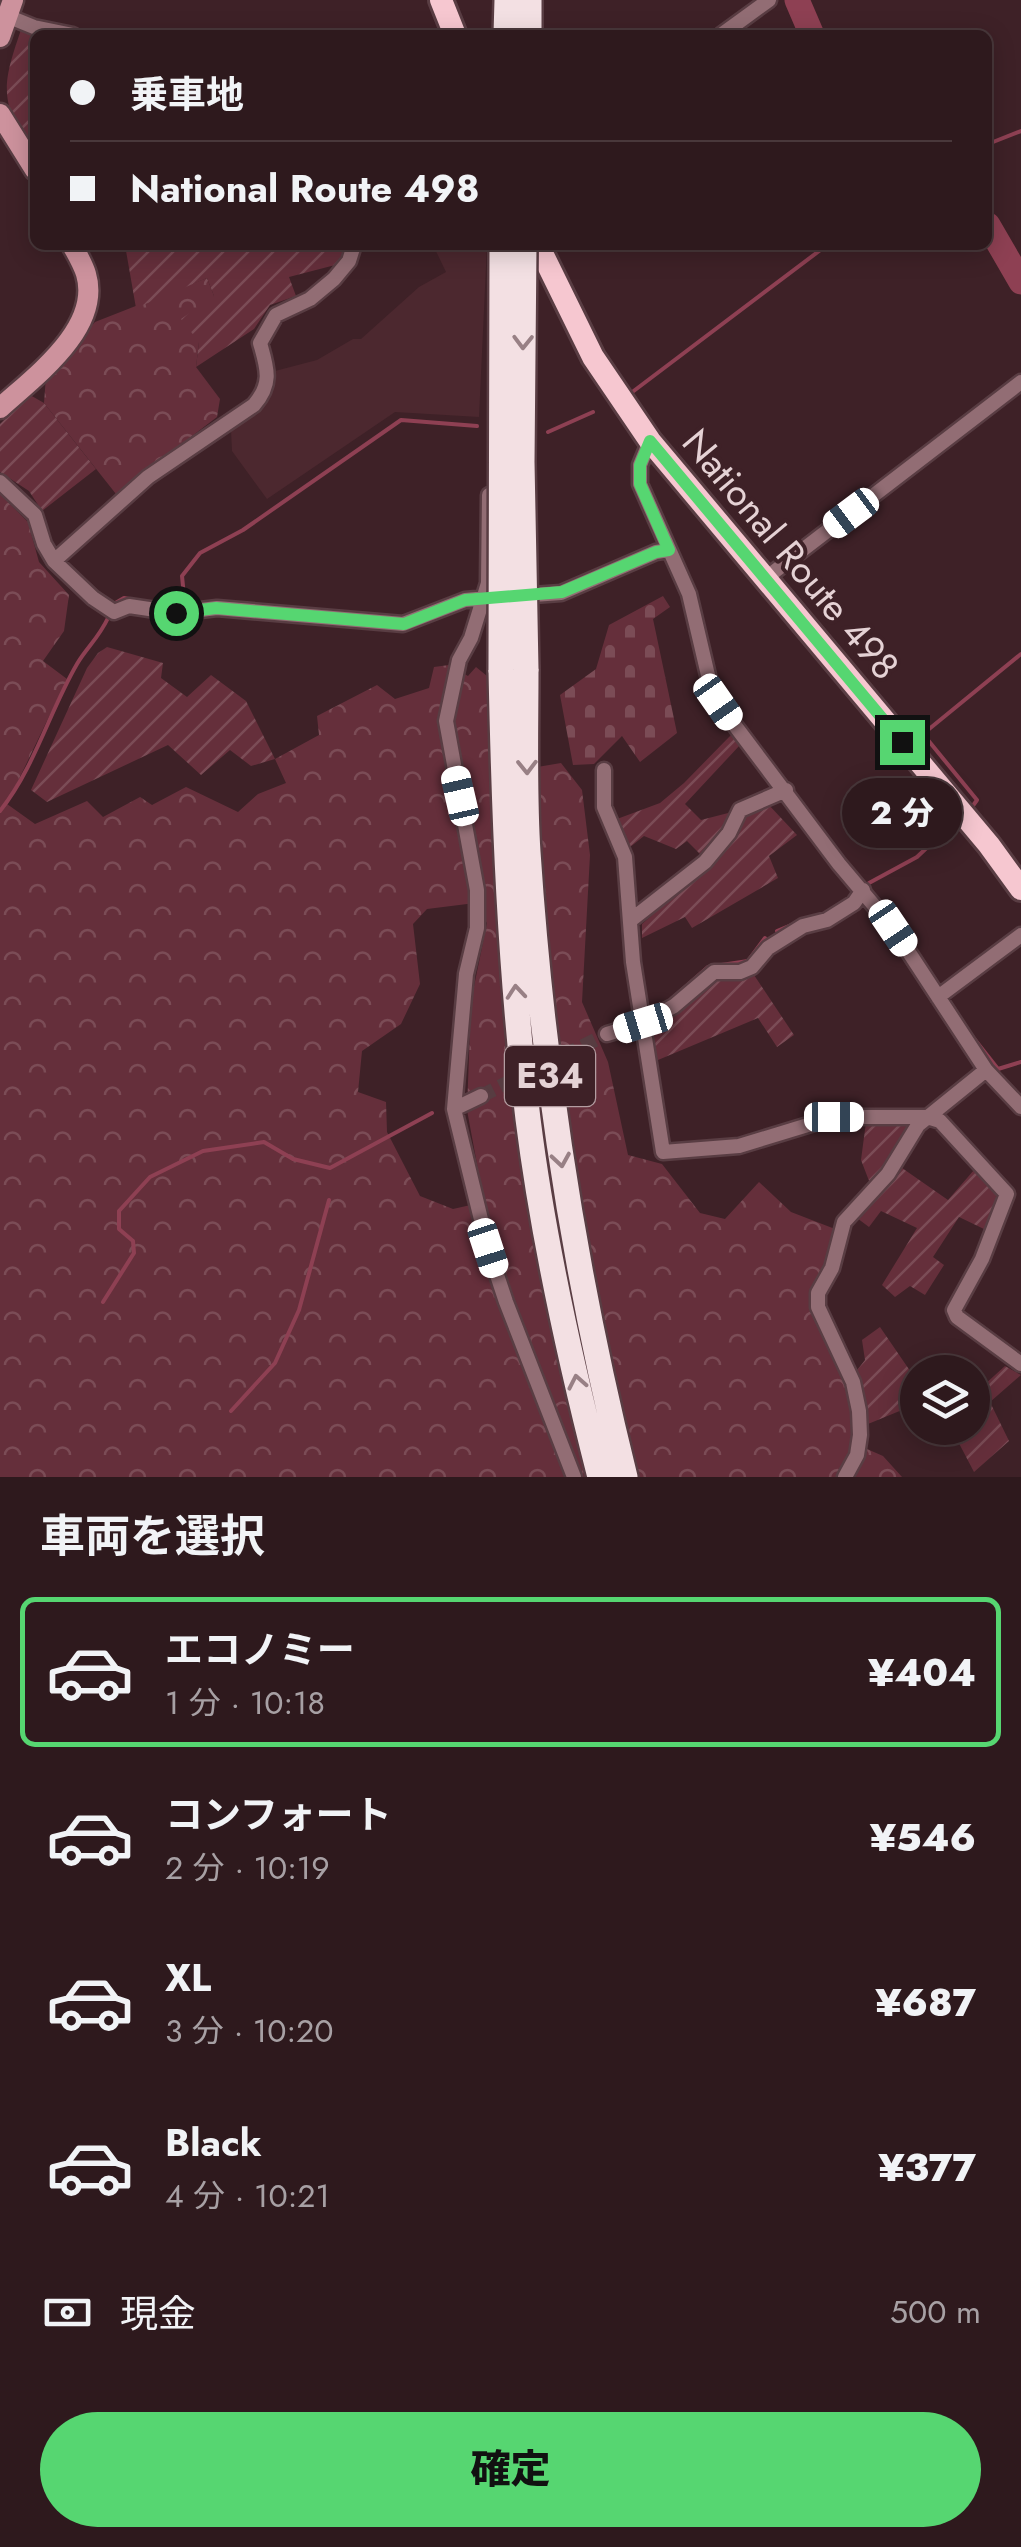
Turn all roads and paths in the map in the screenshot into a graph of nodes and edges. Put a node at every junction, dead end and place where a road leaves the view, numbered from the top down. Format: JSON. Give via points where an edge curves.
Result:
{"nodes":[{"id":1,"x":442,"y":0,"type":"edge"},
{"id":2,"x":507,"y":0,"type":"edge"},
{"id":3,"x":530,"y":0,"type":"edge"},
{"id":4,"x":768,"y":0,"type":"edge"},
{"id":5,"x":7,"y":10,"type":"edge"},
{"id":6,"x":49,"y":30,"type":"edge"},
{"id":7,"x":453,"y":30,"type":"edge"},
{"id":8,"x":506,"y":30,"type":"edge"},
{"id":9,"x":528,"y":30,"type":"edge"},
{"id":10,"x":728,"y":30,"type":"edge"},
{"id":11,"x":0,"y":37,"type":"edge"},
{"id":12,"x":0,"y":114,"type":"edge"},
{"id":13,"x":30,"y":162,"type":"edge"},
{"id":14,"x":74,"y":250,"type":"edge"},
{"id":15,"x":352,"y":250,"type":"edge"},
{"id":16,"x":492,"y":250,"type":"edge"},
{"id":17,"x":502,"y":250,"type":"edge"},
{"id":18,"x":524,"y":250,"type":"edge"},
{"id":19,"x":540,"y":250,"type":"edge"},
{"id":20,"x":1021,"y":382,"type":"edge"},
{"id":21,"x":0,"y":408,"type":"edge"},
{"id":22,"x":650,"y":441,"type":"junction"},
{"id":23,"x":0,"y":482,"type":"edge"},
{"id":24,"x":669,"y":550,"type":"junction"},
{"id":25,"x":54,"y":561,"type":"junction"},
{"id":26,"x":766,"y":578,"type":"junction"},
{"id":27,"x":483,"y":599,"type":"junction"},
{"id":28,"x":513,"y":670,"type":"junction"},
{"id":29,"x":604,"y":770,"type":"dead end"},
{"id":30,"x":786,"y":790,"type":"junction"},
{"id":31,"x":1021,"y":889,"type":"edge"},
{"id":32,"x":863,"y":890,"type":"junction"},
{"id":33,"x":631,"y":920,"type":"junction"},
{"id":34,"x":1021,"y":936,"type":"edge"},
{"id":35,"x":938,"y":997,"type":"junction"},
{"id":36,"x":643,"y":1023,"type":"junction"},
{"id":37,"x":607,"y":1034,"type":"tunnel mouth"},
{"id":38,"x":986,"y":1070,"type":"junction"},
{"id":39,"x":481,"y":1096,"type":"tunnel mouth"},
{"id":40,"x":1021,"y":1107,"type":"edge"},
{"id":41,"x":454,"y":1109,"type":"junction"},
{"id":42,"x":927,"y":1117,"type":"junction"},
{"id":43,"x":1021,"y":1364,"type":"edge"},
{"id":44,"x":574,"y":1477,"type":"edge"},
{"id":45,"x":600,"y":1477,"type":"edge"},
{"id":46,"x":625,"y":1477,"type":"edge"},
{"id":47,"x":845,"y":1477,"type":"edge"}],
"edges":[{"from":1,"to":7,"type":"highway"},
{"from":2,"to":8,"type":"highway"},
{"from":3,"to":9,"type":"highway"},
{"from":4,"to":10,"type":"street"},
{"from":5,"to":6,"type":"street"},
{"from":5,"to":11,"type":"main road"},
{"from":12,"to":13,"type":"main road"},
{"from":14,"to":21,"type":"main road","via":[[87,275],[83,319],[56,358]]},
{"from":15,"to":25,"type":"street","via":[[334,279],[276,314],[260,342],[269,376],[254,405],[148,477]]},
{"from":16,"to":27,"type":"street"},
{"from":17,"to":28,"type":"highway","number":"E34","bridge":true},
{"from":18,"to":28,"type":"highway","number":"E34","one_way":true,"bridge":true},
{"from":19,"to":22,"type":"highway","name":"National Route 498","via":[[594,357]]},
{"from":20,"to":26,"type":"street"},
{"from":22,"to":24,"type":"street","via":[[640,484]]},
{"from":22,"to":26,"type":"highway","name":"National Route 498"},
{"from":23,"to":25,"type":"street","via":[[35,514]]},
{"from":24,"to":27,"type":"street","via":[[562,592]]},
{"from":24,"to":30,"type":"street","via":[[689,594],[711,688]]},
{"from":25,"to":27,"type":"street","via":[[114,612],[128,606],[176,613],[216,608],[404,624]]},
{"from":26,"to":31,"type":"highway","name":"National Route 498"},
{"from":27,"to":41,"type":"street","via":[[459,660],[446,721],[477,890]]},
{"from":45,"to":28,"type":"highway","number":"E34","one_way":true,"via":[[529,1121],[504,840]]},
{"from":28,"to":46,"type":"highway","number":"E34","one_way":true,"via":[[554,1117]]},
{"from":29,"to":33,"type":"street","via":[[604,807],[625,857]]},
{"from":30,"to":32,"type":"street"},
{"from":30,"to":33,"type":"street","via":[[740,810],[705,862]]},
{"from":32,"to":35,"type":"street"},
{"from":32,"to":36,"type":"street","via":[[827,920],[768,948],[752,967],[714,972]]},
{"from":33,"to":36,"type":"street"},
{"from":34,"to":35,"type":"street"},
{"from":35,"to":38,"type":"street"},
{"from":36,"to":37,"type":"street"},
{"from":36,"to":42,"type":"street","via":[[663,1152],[739,1146],[834,1117]]},
{"from":38,"to":40,"type":"street"},
{"from":38,"to":42,"type":"street"},
{"from":39,"to":41,"type":"street"},
{"from":41,"to":44,"type":"street","via":[[494,1266]]},
{"from":42,"to":43,"type":"street","via":[[964,1144],[1006,1194],[954,1310]]},
{"from":42,"to":47,"type":"street","via":[[844,1222],[818,1293],[859,1411],[856,1455]]}]}
